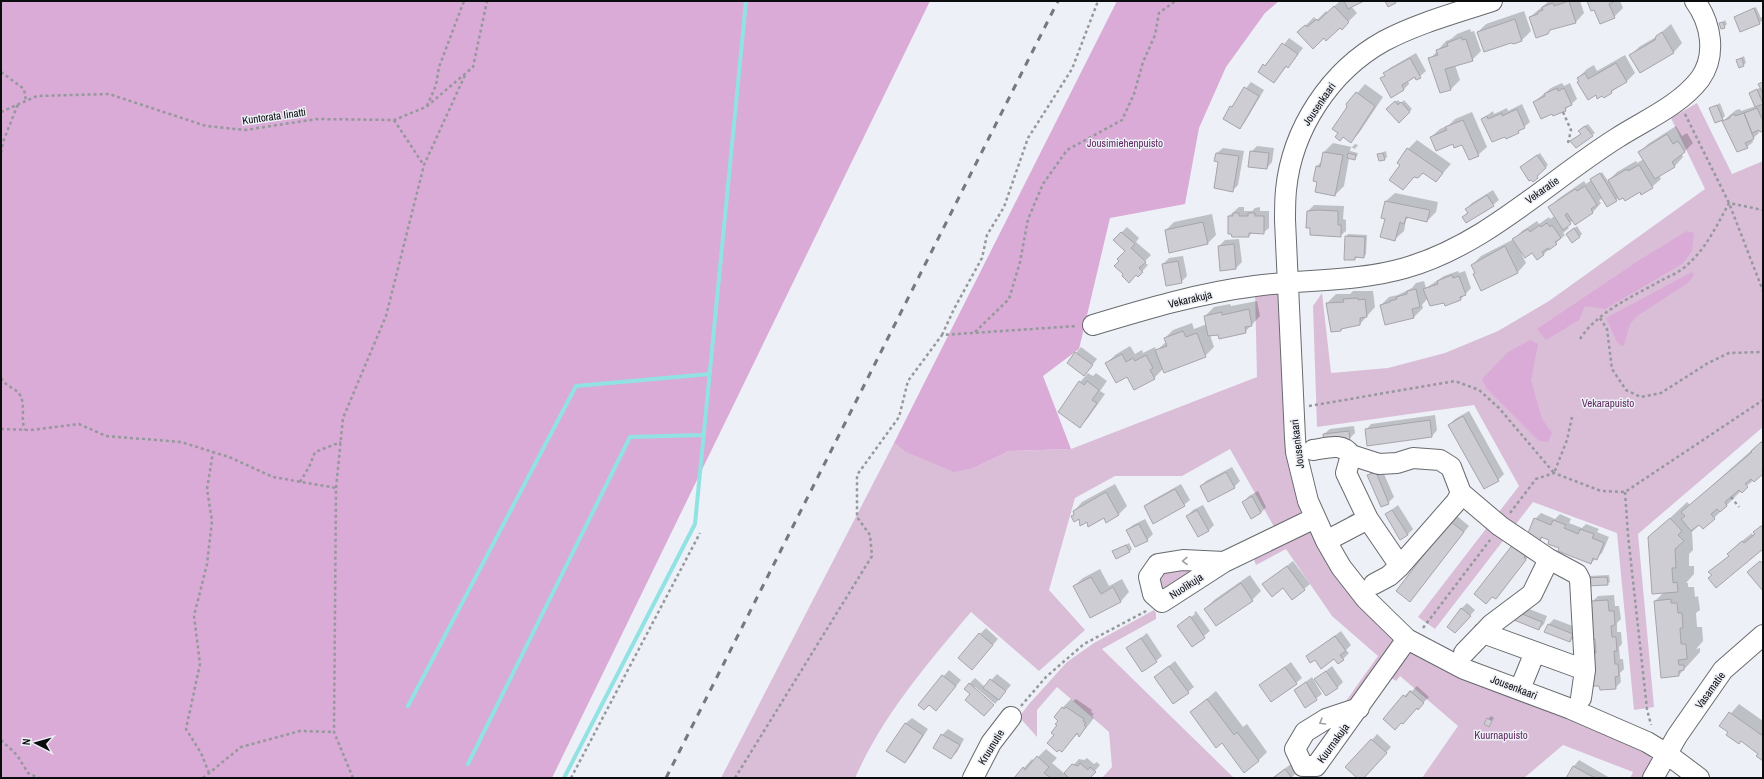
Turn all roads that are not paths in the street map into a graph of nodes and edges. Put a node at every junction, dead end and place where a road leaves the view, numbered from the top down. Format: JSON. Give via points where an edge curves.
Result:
{"nodes":[{"id":1,"x":1492,"y":1,"type":"edge"},
{"id":2,"x":1695,"y":1,"type":"edge"},
{"id":3,"x":1289,"y":282,"type":"junction"},
{"id":4,"x":1093,"y":325,"type":"road end"},
{"id":5,"x":1313,"y":450,"type":"dead end"},
{"id":6,"x":1351,"y":455,"type":"junction"},
{"id":7,"x":1461,"y":493,"type":"junction"},
{"id":8,"x":1315,"y":518,"type":"junction"},
{"id":9,"x":1368,"y":519,"type":"junction"},
{"id":10,"x":1326,"y":541,"type":"junction"},
{"id":11,"x":1549,"y":559,"type":"junction"},
{"id":12,"x":1224,"y":562,"type":"junction"},
{"id":13,"x":1400,"y":566,"type":"junction"},
{"id":14,"x":1374,"y":584,"type":"dead end"},
{"id":15,"x":1483,"y":633,"type":"junction"},
{"id":16,"x":1415,"y":634,"type":"junction"},
{"id":17,"x":1763,"y":635,"type":"edge"},
{"id":18,"x":1535,"y":652,"type":"junction"},
{"id":19,"x":1464,"y":653,"type":"dead end"},
{"id":20,"x":1585,"y":670,"type":"junction"},
{"id":21,"x":1520,"y":689,"type":"junction"},
{"id":22,"x":1582,"y":698,"type":"dead end"},
{"id":23,"x":1359,"y":708,"type":"dead end"},
{"id":24,"x":1011,"y":717,"type":"road end"},
{"id":25,"x":1667,"y":754,"type":"junction"},
{"id":26,"x":973,"y":778,"type":"edge"},
{"id":27,"x":1653,"y":778,"type":"edge"},
{"id":28,"x":1699,"y":778,"type":"edge"}],
"edges":[{"from":1,"to":3,"type":"street","name":"Jousenkaari","via":[[1404,32],[1384,42],[1352,64],[1325,92],[1303,128],[1292,158],[1287,184],[1285,220]]},
{"from":2,"to":3,"type":"street","name":"Vekaratie","via":[[1709,28],[1709,58],[1700,78],[1678,100],[1617,138],[1488,229],[1453,250],[1420,264],[1376,275]]},
{"from":3,"to":4,"type":"street","name":"Vekarakuja","via":[[1187,298]]},
{"from":3,"to":8,"type":"street","name":"Jousenkaari","via":[[1295,445],[1308,501]]},
{"from":5,"to":6,"type":"street","via":[[1340,447],[1348,450]]},
{"from":6,"to":7,"type":"street","via":[[1379,464],[1397,463],[1413,458],[1440,460],[1451,467]]},
{"from":6,"to":9,"type":"street","via":[[1346,473]]},
{"from":7,"to":11,"type":"street","via":[[1500,526]]},
{"from":7,"to":13,"type":"street"},
{"from":8,"to":10,"type":"street","name":"Jousenkaari"},
{"from":8,"to":12,"type":"street","name":"Nuolikuja"},
{"from":9,"to":10,"type":"street"},
{"from":9,"to":13,"type":"street"},
{"from":10,"to":16,"type":"street","name":"Jousenkaari","via":[[1341,567],[1366,599]]},
{"from":11,"to":15,"type":"street","via":[[1532,594]]},
{"from":11,"to":20,"type":"street","via":[[1577,574],[1580,580]]},
{"from":12,"to":12,"type":"street","name":"Nuolikuja","one_way":true,"via":[[1183,560],[1158,564],[1149,577],[1153,594],[1162,602]]},
{"from":13,"to":14,"type":"street"},
{"from":15,"to":18,"type":"street"},
{"from":15,"to":19,"type":"street"},
{"from":16,"to":21,"type":"street","name":"Jousenkaari","via":[[1464,669]]},
{"from":16,"to":23,"type":"street"},
{"from":17,"to":25,"type":"street","name":"Vasamatie","via":[[1723,670]]},
{"from":18,"to":20,"type":"street"},
{"from":18,"to":21,"type":"street"},
{"from":20,"to":22,"type":"street"},
{"from":21,"to":25,"type":"street","name":"Jousenkaari","via":[[1647,742]]},
{"from":24,"to":26,"type":"street","name":"Kruunutie","via":[[991,743]]},
{"from":25,"to":27,"type":"street","name":"Vasamatie"},
{"from":25,"to":28,"type":"street","name":"Jousenkaari"}]}
